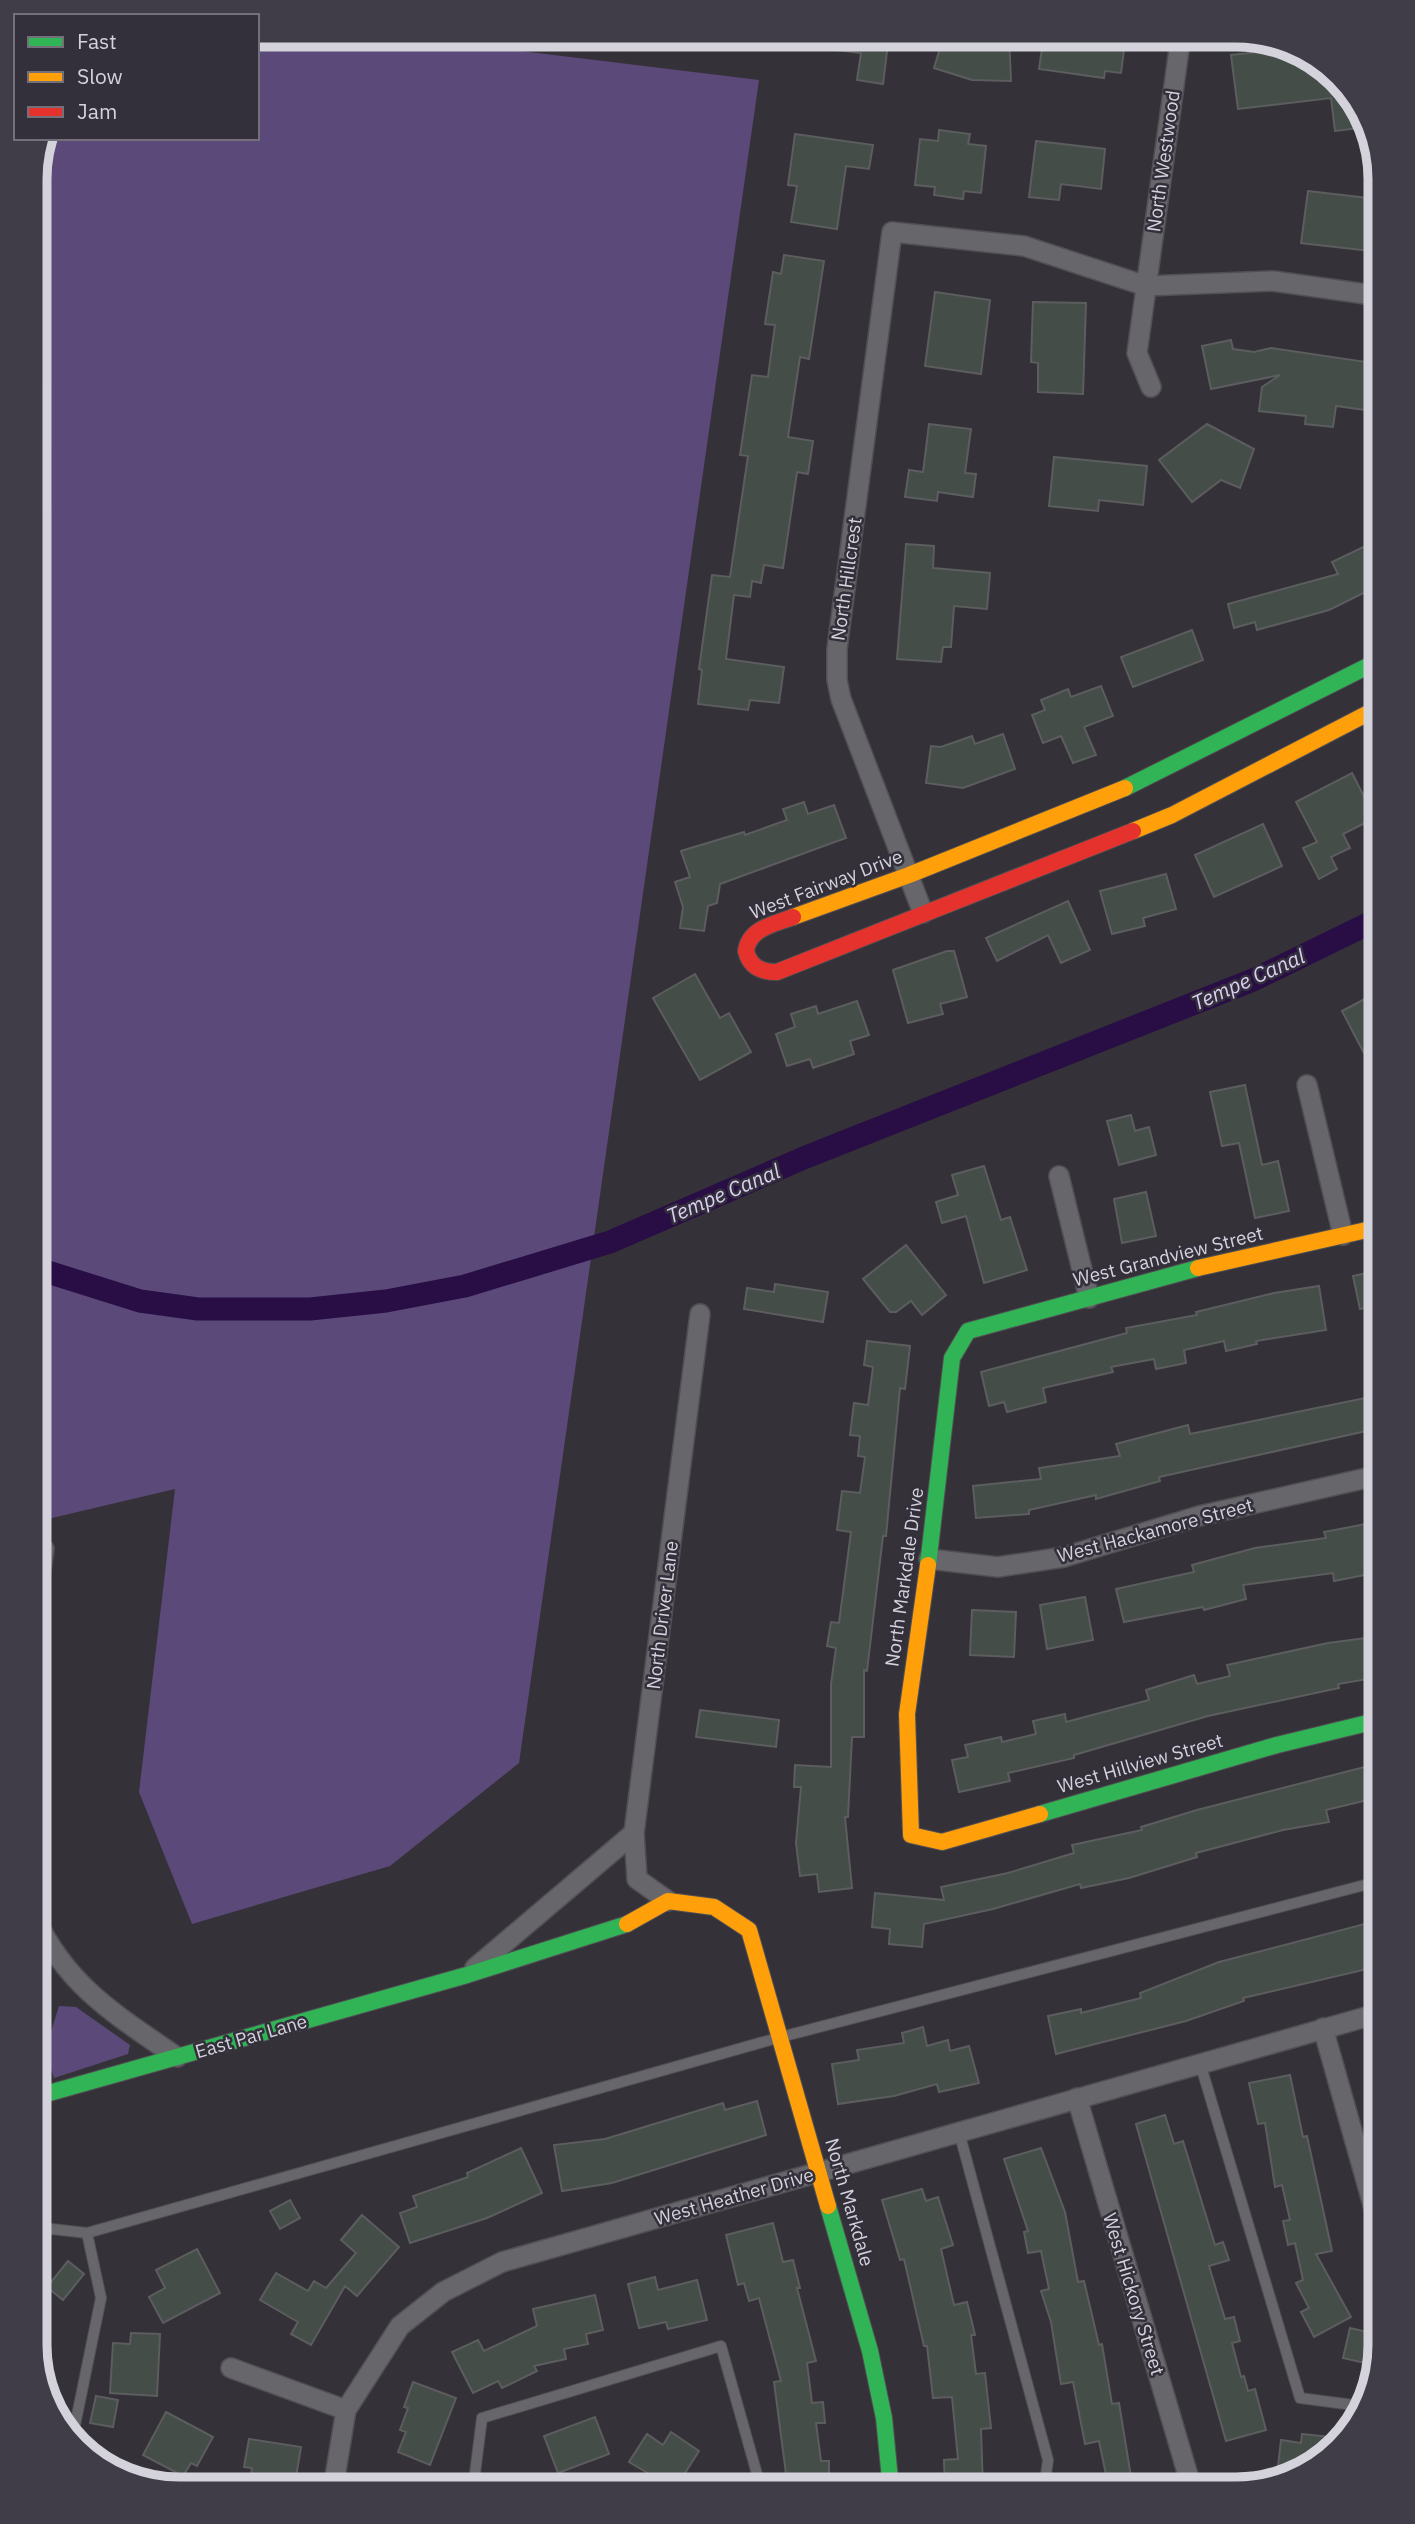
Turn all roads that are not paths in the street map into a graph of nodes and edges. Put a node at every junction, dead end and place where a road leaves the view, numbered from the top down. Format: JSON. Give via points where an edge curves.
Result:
{"nodes":[{"id":1,"x":1179,"y":48,"type":"edge"},
{"id":2,"x":1146,"y":286,"type":"junction"},
{"id":3,"x":1368,"y":294,"type":"edge"},
{"id":4,"x":1151,"y":387,"type":"dead end"},
{"id":5,"x":1368,"y":666,"type":"edge"},
{"id":6,"x":1368,"y":713,"type":"edge"},
{"id":7,"x":909,"y":874,"type":"junction"},
{"id":8,"x":923,"y":913,"type":"junction"},
{"id":9,"x":1307,"y":1085,"type":"dead end"},
{"id":10,"x":1059,"y":1176,"type":"dead end"},
{"id":11,"x":1368,"y":1230,"type":"edge"},
{"id":12,"x":1343,"y":1236,"type":"junction"},
{"id":13,"x":1088,"y":1298,"type":"junction"},
{"id":14,"x":700,"y":1314,"type":"dead end"},
{"id":15,"x":968,"y":1331,"type":"joint"},
{"id":16,"x":1368,"y":1478,"type":"edge"},
{"id":17,"x":929,"y":1559,"type":"junction"},
{"id":18,"x":1368,"y":1723,"type":"edge"},
{"id":19,"x":634,"y":1833,"type":"junction"},
{"id":20,"x":911,"y":1835,"type":"joint"},
{"id":21,"x":1368,"y":1884,"type":"edge"},
{"id":22,"x":667,"y":1901,"type":"junction"},
{"id":23,"x":47,"y":1943,"type":"edge"},
{"id":24,"x":467,"y":1975,"type":"junction"},
{"id":25,"x":1368,"y":2016,"type":"edge"},
{"id":26,"x":1323,"y":2028,"type":"junction"},
{"id":27,"x":781,"y":2037,"type":"junction"},
{"id":28,"x":177,"y":2057,"type":"junction"},
{"id":29,"x":1200,"y":2063,"type":"junction"},
{"id":30,"x":47,"y":2094,"type":"edge"},
{"id":31,"x":1077,"y":2098,"type":"junction"},
{"id":32,"x":959,"y":2132,"type":"junction"},
{"id":33,"x":820,"y":2172,"type":"junction"},
{"id":34,"x":1368,"y":2187,"type":"edge"},
{"id":35,"x":47,"y":2230,"type":"edge"},
{"id":36,"x":87,"y":2233,"type":"junction"},
{"id":37,"x":231,"y":2368,"type":"dead end"},
{"id":38,"x":1353,"y":2405,"type":"edge"},
{"id":39,"x":346,"y":2410,"type":"junction"},
{"id":40,"x":75,"y":2425,"type":"edge"},
{"id":41,"x":335,"y":2476,"type":"edge"},
{"id":42,"x":475,"y":2476,"type":"edge"},
{"id":43,"x":757,"y":2477,"type":"edge"},
{"id":44,"x":890,"y":2477,"type":"edge"},
{"id":45,"x":1046,"y":2477,"type":"edge"},
{"id":46,"x":1188,"y":2477,"type":"edge"}],
"edges":[{"from":1,"to":2,"type":"street","name":"North Westwood"},
{"from":2,"to":3,"type":"street","via":[[1273,281]]},
{"from":2,"to":4,"type":"street","name":"North Westwood","via":[[1137,353]]},
{"from":2,"to":7,"type":"street","name":"North Hillcrest","via":[[1024,246],[892,232],[837,649],[837,680]]},
{"from":5,"to":7,"type":"street","name":"West Fairway Drive","via":[[1131,785]]},
{"from":6,"to":8,"type":"street","name":"West Fairway Drive","via":[[1172,815]]},
{"from":7,"to":8,"type":"street","name":"North Hillcrest"},
{"from":7,"to":8,"type":"street","name":"West Fairway Drive","via":[[759,930],[750,935],[747,958],[757,970],[777,972]]},
{"from":9,"to":12,"type":"street"},
{"from":10,"to":13,"type":"street"},
{"from":11,"to":12,"type":"street","name":"West Grandview Street"},
{"from":12,"to":13,"type":"street","name":"West Grandview Street","via":[[1212,1264]]},
{"from":13,"to":15,"type":"street","name":"West Grandview Street"},
{"from":14,"to":19,"type":"street","name":"North Driver Lane"},
{"from":15,"to":17,"type":"street","name":"North Markdale Drive","via":[[952,1358]]},
{"from":16,"to":17,"type":"street","name":"West Hackamore Street","via":[[1199,1516],[1064,1557],[999,1567]]},
{"from":17,"to":20,"type":"street","name":"North Markdale Drive","via":[[906,1714]]},
{"from":18,"to":20,"type":"street","name":"West Hillview Street","via":[[942,1842]]},
{"from":19,"to":22,"type":"street","name":"North Driver Lane","via":[[637,1878]]},
{"from":19,"to":24,"type":"street","name":"East Par Lane"},
{"from":21,"to":27,"type":"lane"},
{"from":22,"to":24,"type":"street","name":"East Par Lane","via":[[622,1927]]},
{"from":22,"to":27,"type":"street","name":"North Markdale","via":[[714,1907],[748,1930]]},
{"from":23,"to":28,"type":"street","via":[[93,1999]]},
{"from":24,"to":28,"type":"street","name":"East Par Lane"},
{"from":25,"to":26,"type":"street","name":"West Heather Drive"},
{"from":26,"to":29,"type":"street","name":"West Heather Drive"},
{"from":26,"to":34,"type":"street"},
{"from":27,"to":33,"type":"street","name":"North Markdale"},
{"from":27,"to":36,"type":"lane"},
{"from":28,"to":30,"type":"street","name":"East Par Lane"},
{"from":29,"to":31,"type":"street","name":"West Heather Drive"},
{"from":29,"to":38,"type":"lane","via":[[1300,2398]]},
{"from":31,"to":32,"type":"street","name":"West Heather Drive"},
{"from":31,"to":46,"type":"street","name":"West Hickory Street"},
{"from":32,"to":33,"type":"street","name":"West Heather Drive"},
{"from":32,"to":45,"type":"lane","via":[[1048,2460]]},
{"from":33,"to":39,"type":"street","name":"West Heather Drive","via":[[502,2262],[443,2292],[400,2326]]},
{"from":33,"to":44,"type":"street","name":"North Markdale","via":[[873,2365]]},
{"from":35,"to":36,"type":"lane"},
{"from":36,"to":40,"type":"lane","via":[[101,2298]]},
{"from":37,"to":39,"type":"street"},
{"from":39,"to":41,"type":"street","name":"West Heather Drive"},
{"from":42,"to":43,"type":"lane","via":[[482,2418],[722,2346]]}]}
